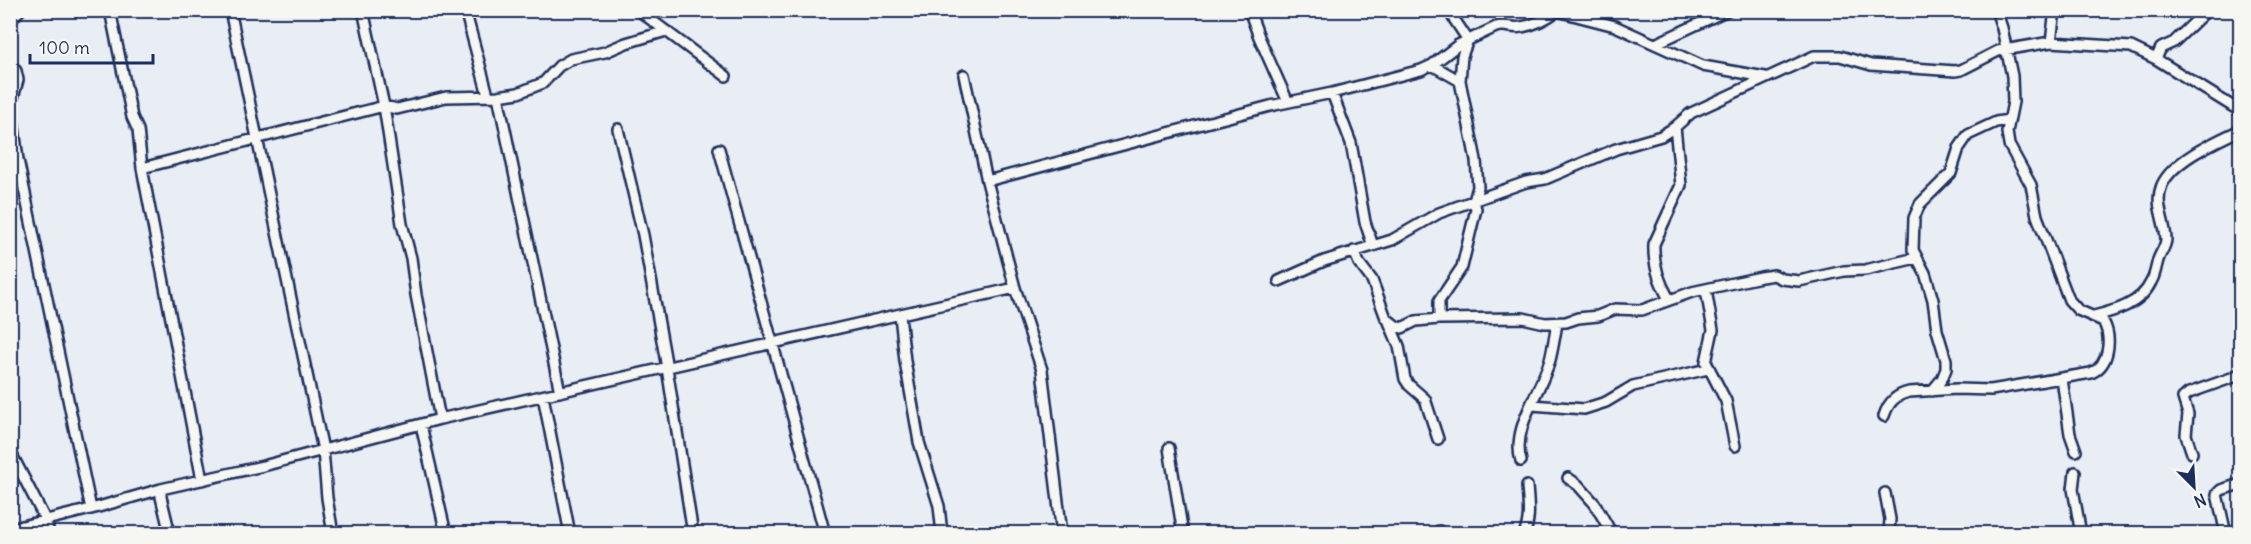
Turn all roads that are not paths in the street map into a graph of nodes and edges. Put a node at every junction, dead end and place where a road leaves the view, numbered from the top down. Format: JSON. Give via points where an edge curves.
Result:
{"nodes":[{"id":1,"x":20,"y":10,"type":"edge"},
{"id":2,"x":110,"y":10,"type":"edge"},
{"id":3,"x":230,"y":10,"type":"edge"},
{"id":4,"x":363,"y":10,"type":"edge"},
{"id":5,"x":465,"y":10,"type":"edge"},
{"id":6,"x":638,"y":10,"type":"edge"},
{"id":7,"x":1249,"y":10,"type":"edge"},
{"id":8,"x":1448,"y":10,"type":"edge"},
{"id":9,"x":1728,"y":10,"type":"edge"},
{"id":10,"x":1996,"y":10,"type":"edge"},
{"id":11,"x":2055,"y":10,"type":"edge"},
{"id":12,"x":2209,"y":10,"type":"edge"},
{"id":13,"x":1558,"y":11,"type":"edge"},
{"id":14,"x":10,"y":21,"type":"edge"},
{"id":15,"x":666,"y":32,"type":"junction"},
{"id":16,"x":1468,"y":40,"type":"junction"},
{"id":17,"x":2051,"y":42,"type":"junction"},
{"id":18,"x":1655,"y":45,"type":"junction"},
{"id":19,"x":2007,"y":50,"type":"junction"},
{"id":20,"x":2156,"y":59,"type":"junction"},
{"id":21,"x":10,"y":63,"type":"edge"},
{"id":22,"x":1432,"y":66,"type":"junction"},
{"id":23,"x":964,"y":75,"type":"dead end"},
{"id":24,"x":726,"y":76,"type":"dead end"},
{"id":25,"x":1766,"y":77,"type":"junction"},
{"id":26,"x":1460,"y":81,"type":"junction"},
{"id":27,"x":1332,"y":93,"type":"junction"},
{"id":28,"x":493,"y":95,"type":"junction"},
{"id":29,"x":1288,"y":102,"type":"junction"},
{"id":30,"x":384,"y":106,"type":"junction"},
{"id":31,"x":2241,"y":111,"type":"edge"},
{"id":32,"x":2009,"y":120,"type":"junction"},
{"id":33,"x":1675,"y":127,"type":"junction"},
{"id":34,"x":618,"y":129,"type":"dead end"},
{"id":35,"x":2241,"y":130,"type":"edge"},
{"id":36,"x":257,"y":137,"type":"junction"},
{"id":37,"x":719,"y":149,"type":"dead end"},
{"id":38,"x":142,"y":168,"type":"junction"},
{"id":39,"x":987,"y":181,"type":"junction"},
{"id":40,"x":1474,"y":201,"type":"junction"},
{"id":41,"x":1373,"y":246,"type":"junction"},
{"id":42,"x":1354,"y":251,"type":"junction"},
{"id":43,"x":1916,"y":258,"type":"junction"},
{"id":44,"x":1279,"y":281,"type":"dead end"},
{"id":45,"x":1015,"y":288,"type":"junction"},
{"id":46,"x":1706,"y":290,"type":"junction"},
{"id":47,"x":1669,"y":299,"type":"junction"},
{"id":48,"x":900,"y":315,"type":"junction"},
{"id":49,"x":2094,"y":316,"type":"junction"},
{"id":50,"x":1439,"y":320,"type":"junction"},
{"id":51,"x":1389,"y":322,"type":"junction"},
{"id":52,"x":1557,"y":323,"type":"junction"},
{"id":53,"x":774,"y":344,"type":"junction"},
{"id":54,"x":667,"y":368,"type":"junction"},
{"id":55,"x":1708,"y":369,"type":"junction"},
{"id":56,"x":2241,"y":373,"type":"edge"},
{"id":57,"x":2062,"y":379,"type":"junction"},
{"id":58,"x":1932,"y":391,"type":"junction"},
{"id":59,"x":560,"y":392,"type":"junction"},
{"id":60,"x":543,"y":396,"type":"junction"},
{"id":61,"x":1532,"y":405,"type":"junction"},
{"id":62,"x":1884,"y":416,"type":"dead end"},
{"id":63,"x":441,"y":419,"type":"junction"},
{"id":64,"x":421,"y":425,"type":"junction"},
{"id":65,"x":1438,"y":439,"type":"dead end"},
{"id":66,"x":1735,"y":446,"type":"dead end"},
{"id":67,"x":1168,"y":448,"type":"dead end"},
{"id":68,"x":323,"y":450,"type":"junction"},
{"id":69,"x":10,"y":451,"type":"edge"},
{"id":70,"x":2076,"y":451,"type":"dead end"},
{"id":71,"x":2192,"y":453,"type":"dead end"},
{"id":72,"x":1521,"y":461,"type":"dead end"},
{"id":73,"x":2075,"y":472,"type":"dead end"},
{"id":74,"x":1568,"y":478,"type":"dead end"},
{"id":75,"x":202,"y":480,"type":"junction"},
{"id":76,"x":2241,"y":484,"type":"edge"},
{"id":77,"x":1527,"y":486,"type":"dead end"},
{"id":78,"x":161,"y":489,"type":"junction"},
{"id":79,"x":1885,"y":493,"type":"dead end"},
{"id":80,"x":92,"y":509,"type":"junction"},
{"id":81,"x":46,"y":521,"type":"junction"},
{"id":82,"x":10,"y":529,"type":"edge"},
{"id":83,"x":49,"y":534,"type":"edge"},
{"id":84,"x":170,"y":534,"type":"edge"},
{"id":85,"x":333,"y":534,"type":"edge"},
{"id":86,"x":446,"y":534,"type":"edge"},
{"id":87,"x":570,"y":534,"type":"edge"},
{"id":88,"x":693,"y":534,"type":"edge"},
{"id":89,"x":825,"y":534,"type":"edge"},
{"id":90,"x":942,"y":534,"type":"edge"},
{"id":91,"x":1062,"y":534,"type":"edge"},
{"id":92,"x":1183,"y":534,"type":"edge"},
{"id":93,"x":1524,"y":534,"type":"edge"},
{"id":94,"x":1612,"y":534,"type":"edge"},
{"id":95,"x":1890,"y":534,"type":"edge"},
{"id":96,"x":2081,"y":534,"type":"edge"},
{"id":97,"x":2226,"y":534,"type":"edge"}],
"edges":[{"from":1,"to":14,"type":"street"},
{"from":2,"to":38,"type":"street","via":[[132,117],[138,129]]},
{"from":3,"to":36,"type":"street"},
{"from":4,"to":30,"type":"street"},
{"from":5,"to":28,"type":"street"},
{"from":6,"to":15,"type":"street"},
{"from":7,"to":29,"type":"street"},
{"from":8,"to":16,"type":"street"},
{"from":9,"to":18,"type":"street"},
{"from":10,"to":19,"type":"street"},
{"from":11,"to":17,"type":"street"},
{"from":12,"to":20,"type":"street","via":[[2174,42],[2161,48]]},
{"from":13,"to":16,"type":"street","via":[[1521,27],[1501,25]]},
{"from":13,"to":18,"type":"street","via":[[1615,26]]},
{"from":15,"to":24,"type":"street"},
{"from":15,"to":28,"type":"street","via":[[571,59],[543,83],[518,93]]},
{"from":16,"to":22,"type":"street"},
{"from":16,"to":26,"type":"street"},
{"from":17,"to":19,"type":"street"},
{"from":17,"to":20,"type":"street","via":[[2131,47]]},
{"from":18,"to":25,"type":"street","via":[[1703,66]]},
{"from":19,"to":25,"type":"street","via":[[1955,71],[1814,56]]},
{"from":19,"to":32,"type":"street","via":[[2013,102]]},
{"from":20,"to":31,"type":"street"},
{"from":21,"to":80,"type":"street","via":[[18,80],[12,101],[18,160]]},
{"from":22,"to":26,"type":"street"},
{"from":22,"to":27,"type":"street"},
{"from":23,"to":39,"type":"street"},
{"from":25,"to":33,"type":"street","via":[[1690,113]]},
{"from":26,"to":40,"type":"street","via":[[1476,160],[1478,187]]},
{"from":27,"to":29,"type":"street"},
{"from":27,"to":41,"type":"street","via":[[1351,143]]},
{"from":28,"to":30,"type":"street","via":[[446,97],[397,109]]},
{"from":28,"to":59,"type":"street"},
{"from":29,"to":39,"type":"street"},
{"from":30,"to":36,"type":"street"},
{"from":30,"to":63,"type":"street","via":[[402,224]]},
{"from":32,"to":43,"type":"street","via":[[1968,135],[1949,176],[1920,204],[1914,218]]},
{"from":32,"to":49,"type":"street","via":[[2009,145],[2031,185],[2037,216],[2069,300],[2078,310]]},
{"from":33,"to":40,"type":"street","via":[[1545,179]]},
{"from":33,"to":47,"type":"street","via":[[1681,185],[1653,254],[1660,283]]},
{"from":34,"to":54,"type":"street","via":[[643,235]]},
{"from":35,"to":49,"type":"street","via":[[2208,146],[2168,174],[2158,203],[2165,244],[2151,284],[2121,309]]},
{"from":36,"to":38,"type":"street"},
{"from":36,"to":68,"type":"street"},
{"from":37,"to":53,"type":"street"},
{"from":38,"to":75,"type":"street"},
{"from":39,"to":45,"type":"street"},
{"from":40,"to":41,"type":"street","via":[[1439,213],[1403,235]]},
{"from":40,"to":50,"type":"street","via":[[1476,209],[1462,267],[1442,295]]},
{"from":41,"to":42,"type":"street"},
{"from":42,"to":44,"type":"street"},
{"from":42,"to":51,"type":"street","via":[[1372,280]]},
{"from":43,"to":46,"type":"street","via":[[1799,280],[1774,275]]},
{"from":43,"to":58,"type":"street","via":[[1933,300],[1946,360],[1942,379]]},
{"from":45,"to":48,"type":"street"},
{"from":45,"to":91,"type":"street","via":[[1042,370]]},
{"from":46,"to":47,"type":"street"},
{"from":46,"to":55,"type":"street","via":[[1713,330]]},
{"from":47,"to":52,"type":"street","via":[[1642,310],[1615,309]]},
{"from":48,"to":53,"type":"street"},
{"from":48,"to":90,"type":"street","via":[[919,442],[939,506]]},
{"from":49,"to":57,"type":"street","via":[[2103,321],[2107,332],[2109,342],[2103,360],[2095,371]]},
{"from":50,"to":51,"type":"street","via":[[1416,321],[1402,328]]},
{"from":50,"to":52,"type":"street","via":[[1523,318]]},
{"from":51,"to":65,"type":"street","via":[[1399,346],[1405,379],[1425,399]]},
{"from":52,"to":61,"type":"street","via":[[1550,360]]},
{"from":53,"to":54,"type":"street"},
{"from":53,"to":89,"type":"street"},
{"from":54,"to":59,"type":"street"},
{"from":54,"to":88,"type":"street"},
{"from":55,"to":61,"type":"street","via":[[1633,386],[1606,402],[1584,409]]},
{"from":55,"to":66,"type":"street","via":[[1726,400]]},
{"from":56,"to":71,"type":"street","via":[[2183,398],[2188,414],[2186,435]]},
{"from":57,"to":58,"type":"street","via":[[1991,390]]},
{"from":57,"to":70,"type":"street"},
{"from":58,"to":62,"type":"street","via":[[1902,394],[1890,402]]},
{"from":59,"to":60,"type":"street"},
{"from":60,"to":63,"type":"street"},
{"from":60,"to":87,"type":"street"},
{"from":61,"to":72,"type":"street","via":[[1520,436]]},
{"from":63,"to":64,"type":"street"},
{"from":64,"to":68,"type":"street"},
{"from":64,"to":86,"type":"street"},
{"from":67,"to":92,"type":"street"},
{"from":68,"to":75,"type":"street"},
{"from":68,"to":85,"type":"street"},
{"from":69,"to":81,"type":"street"},
{"from":73,"to":96,"type":"street","via":[[2073,489]]},
{"from":74,"to":94,"type":"street","via":[[1595,504]]},
{"from":75,"to":78,"type":"street"},
{"from":76,"to":97,"type":"street","via":[[2217,494]]},
{"from":77,"to":93,"type":"street","via":[[1529,515]]},
{"from":78,"to":80,"type":"street"},
{"from":78,"to":84,"type":"street"},
{"from":79,"to":95,"type":"street"},
{"from":80,"to":81,"type":"street"},
{"from":81,"to":82,"type":"street"},
{"from":81,"to":83,"type":"street"}]}
